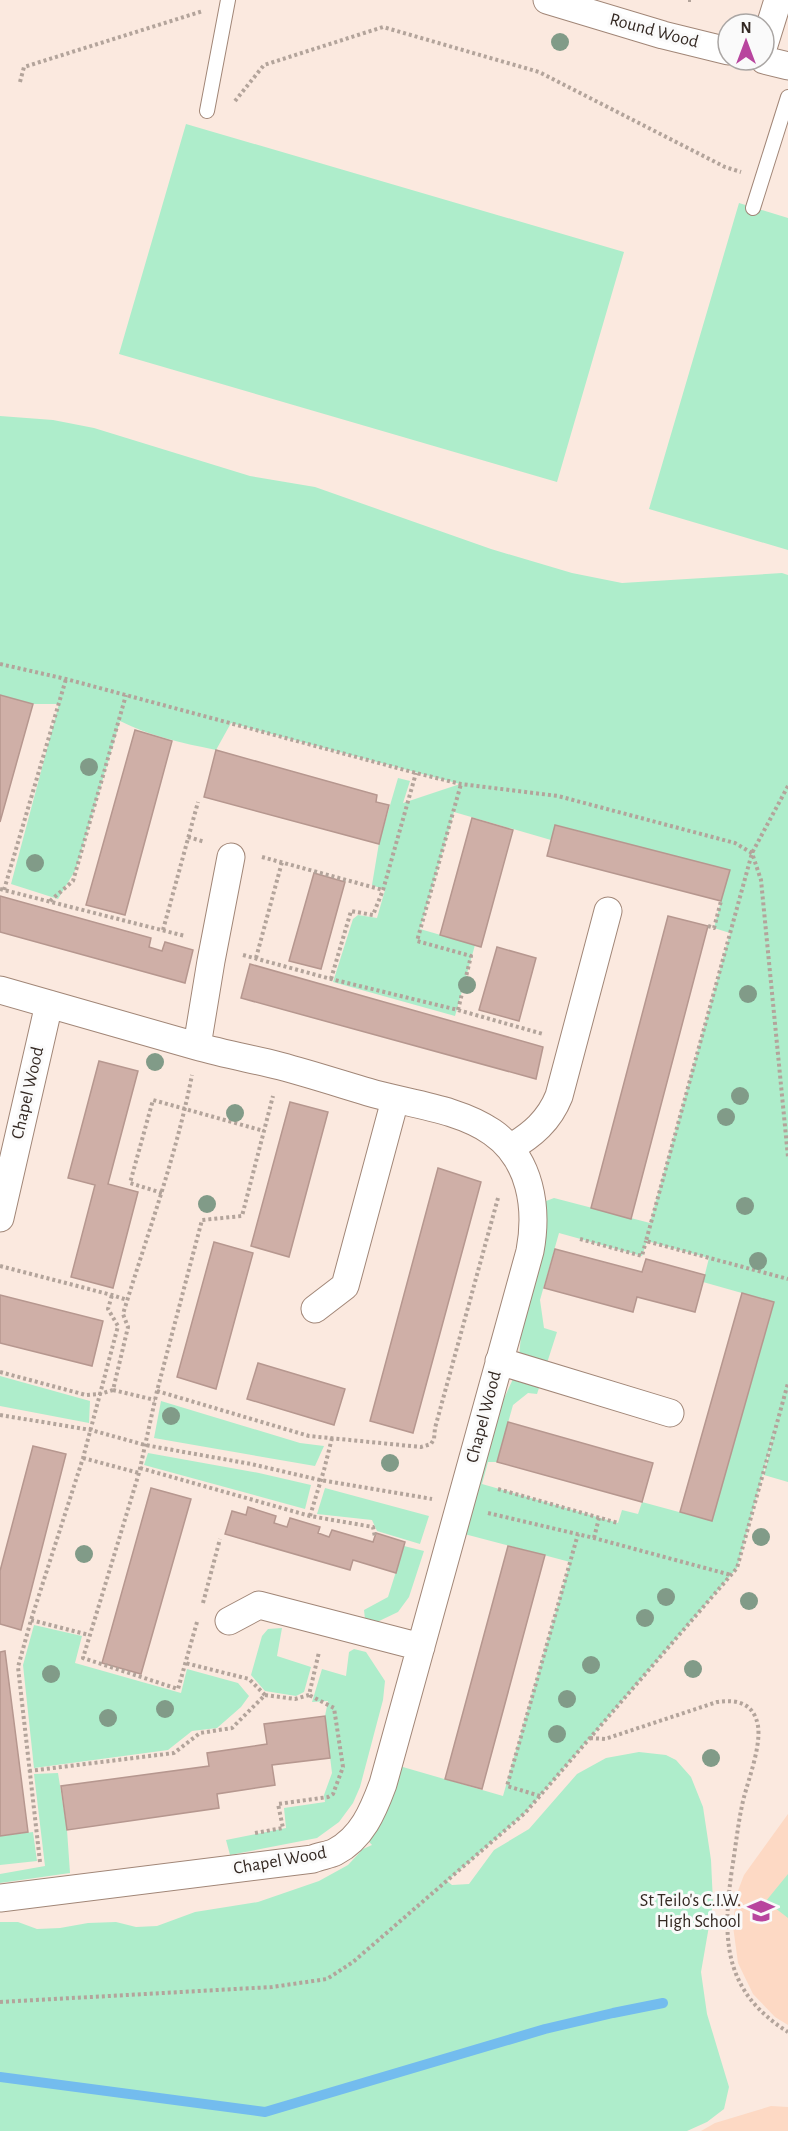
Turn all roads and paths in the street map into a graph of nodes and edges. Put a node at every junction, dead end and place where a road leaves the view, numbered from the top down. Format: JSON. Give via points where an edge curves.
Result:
{"nodes":[{"id":1,"x":547,"y":0,"type":"edge"},
{"id":2,"x":688,"y":0,"type":"edge"},
{"id":3,"x":692,"y":0,"type":"edge"},
{"id":4,"x":227,"y":2,"type":"edge"},
{"id":5,"x":716,"y":48,"type":"edge"},
{"id":6,"x":20,"y":82,"type":"dead end"},
{"id":7,"x":788,"y":97,"type":"edge"},
{"id":8,"x":207,"y":111,"type":"joint"},
{"id":9,"x":763,"y":178,"type":"junction"},
{"id":10,"x":753,"y":208,"type":"dead end"},
{"id":11,"x":0,"y":664,"type":"edge"},
{"id":12,"x":66,"y":679,"type":"junction"},
{"id":13,"x":126,"y":695,"type":"junction"},
{"id":14,"x":416,"y":773,"type":"junction"},
{"id":15,"x":461,"y":784,"type":"junction"},
{"id":16,"x":788,"y":786,"type":"edge"},
{"id":17,"x":198,"y":802,"type":"dead end"},
{"id":18,"x":188,"y":837,"type":"junction"},
{"id":19,"x":231,"y":852,"type":"junction"},
{"id":20,"x":752,"y":853,"type":"junction"},
{"id":21,"x":282,"y":862,"type":"junction"},
{"id":22,"x":2,"y":889,"type":"edge"},
{"id":23,"x":382,"y":890,"type":"junction"},
{"id":24,"x":50,"y":902,"type":"junction"},
{"id":25,"x":721,"y":902,"type":"dead end"},
{"id":26,"x":608,"y":911,"type":"dead end"},
{"id":27,"x":708,"y":926,"type":"dead end"},
{"id":28,"x":163,"y":930,"type":"junction"},
{"id":29,"x":214,"y":946,"type":"junction"},
{"id":30,"x":256,"y":958,"type":"junction"},
{"id":31,"x":331,"y":979,"type":"junction"},
{"id":32,"x":0,"y":990,"type":"edge"},
{"id":33,"x":49,"y":1004,"type":"junction"},
{"id":34,"x":458,"y":1010,"type":"junction"},
{"id":35,"x":573,"y":1043,"type":"junction"},
{"id":36,"x":197,"y":1046,"type":"junction"},
{"id":37,"x":281,"y":1067,"type":"junction"},
{"id":38,"x":395,"y":1100,"type":"junction"},
{"id":39,"x":185,"y":1110,"type":"junction"},
{"id":40,"x":264,"y":1131,"type":"junction"},
{"id":41,"x":510,"y":1148,"type":"junction"},
{"id":42,"x":788,"y":1157,"type":"edge"},
{"id":43,"x":162,"y":1193,"type":"junction"},
{"id":44,"x":498,"y":1198,"type":"dead end"},
{"id":45,"x":0,"y":1218,"type":"edge"},
{"id":46,"x":580,"y":1239,"type":"dead end"},
{"id":47,"x":646,"y":1241,"type":"junction"},
{"id":48,"x":0,"y":1266,"type":"edge"},
{"id":49,"x":788,"y":1279,"type":"edge"},
{"id":50,"x":112,"y":1295,"type":"junction"},
{"id":51,"x":127,"y":1300,"type":"junction"},
{"id":52,"x":315,"y":1309,"type":"dead end"},
{"id":53,"x":499,"y":1361,"type":"junction"},
{"id":54,"x":0,"y":1372,"type":"edge"},
{"id":55,"x":788,"y":1383,"type":"edge"},
{"id":56,"x":113,"y":1390,"type":"junction"},
{"id":57,"x":157,"y":1391,"type":"junction"},
{"id":58,"x":100,"y":1394,"type":"junction"},
{"id":59,"x":155,"y":1400,"type":"junction"},
{"id":60,"x":670,"y":1413,"type":"dead end"},
{"id":61,"x":0,"y":1415,"type":"edge"},
{"id":62,"x":91,"y":1430,"type":"junction"},
{"id":63,"x":332,"y":1438,"type":"junction"},
{"id":64,"x":145,"y":1445,"type":"junction"},
{"id":65,"x":83,"y":1458,"type":"junction"},
{"id":66,"x":139,"y":1470,"type":"junction"},
{"id":67,"x":321,"y":1480,"type":"junction"},
{"id":68,"x":498,"y":1489,"type":"dead end"},
{"id":69,"x":438,"y":1500,"type":"dead end"},
{"id":70,"x":487,"y":1513,"type":"dead end"},
{"id":71,"x":310,"y":1516,"type":"junction"},
{"id":72,"x":599,"y":1518,"type":"junction"},
{"id":73,"x":618,"y":1523,"type":"dead end"},
{"id":74,"x":578,"y":1534,"type":"junction"},
{"id":75,"x":375,"y":1537,"type":"dead end"},
{"id":76,"x":594,"y":1538,"type":"junction"},
{"id":77,"x":731,"y":1575,"type":"junction"},
{"id":78,"x":31,"y":1620,"type":"junction"},
{"id":79,"x":229,"y":1621,"type":"dead end"},
{"id":80,"x":326,"y":1622,"type":"junction"},
{"id":81,"x":89,"y":1635,"type":"junction"},
{"id":82,"x":421,"y":1647,"type":"junction"},
{"id":83,"x":185,"y":1663,"type":"dead end"},
{"id":84,"x":178,"y":1689,"type":"dead end"},
{"id":85,"x":265,"y":1695,"type":"junction"},
{"id":86,"x":309,"y":1695,"type":"junction"},
{"id":87,"x":590,"y":1738,"type":"junction"},
{"id":88,"x":29,"y":1772,"type":"junction"},
{"id":89,"x":540,"y":1796,"type":"junction"},
{"id":90,"x":253,"y":1833,"type":"dead end"},
{"id":91,"x":30,"y":1866,"type":"dead end"},
{"id":92,"x":0,"y":1898,"type":"edge"},
{"id":93,"x":0,"y":2002,"type":"edge"},
{"id":94,"x":788,"y":2032,"type":"edge"}],
"edges":[{"from":1,"to":5,"type":"street","name":"Round Wood"},
{"from":2,"to":3,"type":"path"},
{"from":4,"to":6,"type":"path","via":[[24,67]]},
{"from":4,"to":8,"type":"lane"},
{"from":7,"to":9,"type":"lane"},
{"from":8,"to":9,"type":"path","via":[[225,113],[264,65],[383,27],[539,72],[725,167]]},
{"from":9,"to":10,"type":"lane"},
{"from":11,"to":12,"type":"path"},
{"from":12,"to":13,"type":"path"},
{"from":12,"to":22,"type":"path"},
{"from":13,"to":14,"type":"path"},
{"from":13,"to":24,"type":"path","via":[[73,881]]},
{"from":14,"to":15,"type":"path"},
{"from":14,"to":23,"type":"path"},
{"from":15,"to":20,"type":"path","via":[[558,796],[735,843]]},
{"from":15,"to":34,"type":"path","via":[[417,941],[471,956]]},
{"from":16,"to":20,"type":"path"},
{"from":17,"to":18,"type":"path"},
{"from":18,"to":19,"type":"path"},
{"from":18,"to":28,"type":"path"},
{"from":19,"to":21,"type":"path"},
{"from":19,"to":29,"type":"street"},
{"from":20,"to":42,"type":"path","via":[[761,880]]},
{"from":20,"to":47,"type":"path"},
{"from":21,"to":23,"type":"path"},
{"from":21,"to":30,"type":"path"},
{"from":22,"to":24,"type":"path"},
{"from":23,"to":31,"type":"path","via":[[373,915],[351,911]]},
{"from":24,"to":28,"type":"path"},
{"from":25,"to":27,"type":"path","via":[[714,928]]},
{"from":26,"to":35,"type":"street"},
{"from":28,"to":29,"type":"path"},
{"from":29,"to":30,"type":"path"},
{"from":29,"to":36,"type":"street"},
{"from":30,"to":31,"type":"path"},
{"from":31,"to":34,"type":"path"},
{"from":32,"to":33,"type":"street","name":"Chapel Wood"},
{"from":33,"to":36,"type":"street","name":"Chapel Wood"},
{"from":33,"to":45,"type":"street","name":"Chapel Wood"},
{"from":34,"to":35,"type":"path"},
{"from":35,"to":41,"type":"street","via":[[552,1113],[527,1138]]},
{"from":36,"to":37,"type":"street","name":"Chapel Wood"},
{"from":36,"to":39,"type":"path"},
{"from":37,"to":38,"type":"street","name":"Chapel Wood"},
{"from":37,"to":40,"type":"path"},
{"from":38,"to":41,"type":"street","name":"Chapel Wood","via":[[462,1116],[493,1133]]},
{"from":38,"to":52,"type":"street","via":[[345,1286]]},
{"from":39,"to":40,"type":"path"},
{"from":39,"to":43,"type":"path"},
{"from":39,"to":43,"type":"path","via":[[153,1100],[130,1183]]},
{"from":40,"to":57,"type":"path","via":[[242,1216],[202,1220]]},
{"from":41,"to":53,"type":"street","name":"Chapel Wood","via":[[529,1187],[534,1228]]},
{"from":43,"to":51,"type":"path"},
{"from":44,"to":63,"type":"path","via":[[431,1444],[421,1447]]},
{"from":46,"to":47,"type":"path","via":[[642,1256]]},
{"from":47,"to":49,"type":"path"},
{"from":48,"to":50,"type":"path"},
{"from":50,"to":51,"type":"path"},
{"from":50,"to":58,"type":"path","via":[[108,1309],[118,1326]]},
{"from":51,"to":56,"type":"path","via":[[123,1314],[128,1327]]},
{"from":53,"to":60,"type":"street","name":"Chapel Wood"},
{"from":53,"to":82,"type":"street","name":"Chapel Wood"},
{"from":54,"to":58,"type":"path","via":[[86,1395]]},
{"from":55,"to":77,"type":"path","via":[[737,1568]]},
{"from":56,"to":58,"type":"path"},
{"from":56,"to":59,"type":"path"},
{"from":57,"to":59,"type":"path"},
{"from":57,"to":63,"type":"path","via":[[309,1436]]},
{"from":58,"to":62,"type":"path"},
{"from":59,"to":64,"type":"path"},
{"from":61,"to":62,"type":"path"},
{"from":62,"to":64,"type":"path"},
{"from":62,"to":65,"type":"path"},
{"from":63,"to":67,"type":"path"},
{"from":64,"to":66,"type":"path"},
{"from":64,"to":67,"type":"path"},
{"from":65,"to":66,"type":"path"},
{"from":65,"to":78,"type":"path"},
{"from":66,"to":71,"type":"path"},
{"from":66,"to":81,"type":"path"},
{"from":67,"to":69,"type":"path"},
{"from":67,"to":71,"type":"path"},
{"from":68,"to":72,"type":"path"},
{"from":70,"to":74,"type":"path"},
{"from":71,"to":75,"type":"path","via":[[373,1527]]},
{"from":72,"to":73,"type":"path"},
{"from":72,"to":76,"type":"path"},
{"from":74,"to":76,"type":"path"},
{"from":74,"to":89,"type":"path","via":[[507,1786]]},
{"from":76,"to":77,"type":"path"},
{"from":77,"to":87,"type":"path"},
{"from":78,"to":81,"type":"path"},
{"from":78,"to":88,"type":"path","via":[[18,1666]]},
{"from":79,"to":80,"type":"street","via":[[259,1605]]},
{"from":80,"to":82,"type":"street"},
{"from":80,"to":86,"type":"path"},
{"from":81,"to":84,"type":"path","via":[[83,1658]]},
{"from":82,"to":92,"type":"street","name":"Chapel Wood","via":[[372,1814],[360,1832],[336,1852],[280,1864]]},
{"from":83,"to":85,"type":"path","via":[[249,1679]]},
{"from":85,"to":86,"type":"path","via":[[295,1699]]},
{"from":85,"to":88,"type":"path","via":[[232,1728],[200,1733],[174,1753]]},
{"from":86,"to":90,"type":"path","via":[[334,1708],[343,1767],[333,1794],[278,1804],[283,1828]]},
{"from":87,"to":89,"type":"path"},
{"from":87,"to":94,"type":"path","via":[[605,1739],[732,1700],[744,1704],[756,1717],[759,1729],[740,1813],[726,1929],[731,1965],[749,2000]]},
{"from":88,"to":91,"type":"path","via":[[40,1864]]},
{"from":89,"to":93,"type":"path","via":[[353,1962],[327,1979],[272,1987]]}]}
